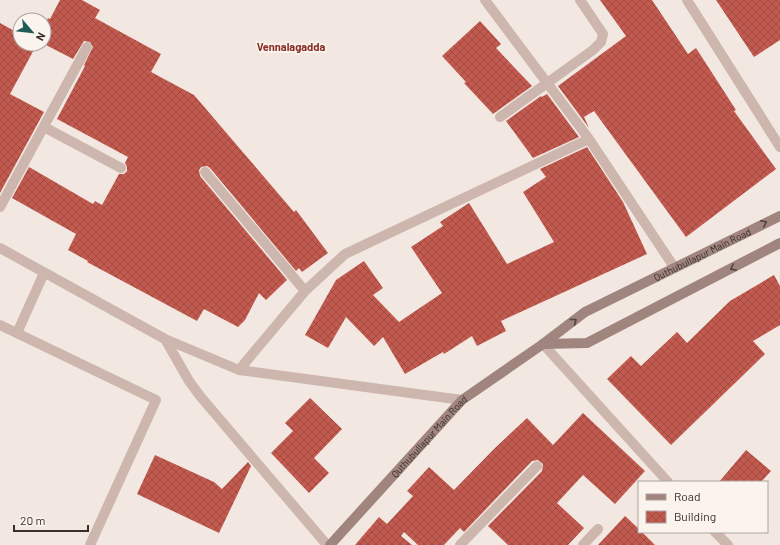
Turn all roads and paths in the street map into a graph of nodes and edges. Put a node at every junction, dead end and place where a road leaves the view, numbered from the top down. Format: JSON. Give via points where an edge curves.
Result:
{"nodes":[{"id":1,"x":486,"y":0,"type":"edge"},
{"id":2,"x":580,"y":0,"type":"edge"},
{"id":3,"x":687,"y":0,"type":"edge"},
{"id":4,"x":87,"y":48,"type":"dead end"},
{"id":5,"x":547,"y":82,"type":"junction"},
{"id":6,"x":500,"y":117,"type":"dead end"},
{"id":7,"x":44,"y":127,"type":"junction"},
{"id":8,"x":589,"y":140,"type":"junction"},
{"id":9,"x":780,"y":147,"type":"edge"},
{"id":10,"x":121,"y":168,"type":"dead end"},
{"id":11,"x":204,"y":172,"type":"dead end"},
{"id":12,"x":0,"y":207,"type":"edge"},
{"id":13,"x":780,"y":216,"type":"edge"},
{"id":14,"x":780,"y":243,"type":"edge"},
{"id":15,"x":0,"y":248,"type":"edge"},
{"id":16,"x":674,"y":267,"type":"junction"},
{"id":17,"x":44,"y":273,"type":"junction"},
{"id":18,"x":305,"y":290,"type":"junction"},
{"id":19,"x":0,"y":325,"type":"edge"},
{"id":20,"x":17,"y":333,"type":"junction"},
{"id":21,"x":165,"y":340,"type":"junction"},
{"id":22,"x":543,"y":344,"type":"junction"},
{"id":23,"x":239,"y":370,"type":"junction"},
{"id":24,"x":462,"y":400,"type":"junction"},
{"id":25,"x":537,"y":466,"type":"dead end"},
{"id":26,"x":667,"y":481,"type":"edge"},
{"id":27,"x":598,"y":529,"type":"dead end"},
{"id":28,"x":716,"y":533,"type":"edge"},
{"id":29,"x":723,"y":543,"type":"edge"},
{"id":30,"x":90,"y":545,"type":"edge"},
{"id":31,"x":327,"y":545,"type":"edge"},
{"id":32,"x":330,"y":545,"type":"edge"},
{"id":33,"x":460,"y":545,"type":"edge"},
{"id":34,"x":583,"y":545,"type":"edge"}],
"edges":[{"from":1,"to":5,"type":"street"},
{"from":2,"to":5,"type":"street","via":[[603,34],[601,42]]},
{"from":3,"to":9,"type":"street"},
{"from":4,"to":7,"type":"street"},
{"from":5,"to":6,"type":"street"},
{"from":5,"to":8,"type":"street"},
{"from":7,"to":10,"type":"street"},
{"from":7,"to":12,"type":"street"},
{"from":8,"to":16,"type":"street"},
{"from":8,"to":18,"type":"street","via":[[345,254]]},
{"from":11,"to":18,"type":"street"},
{"from":16,"to":13,"type":"main road","name":"Quthubullapur Main Road","one_way":true},
{"from":14,"to":22,"type":"main road","one_way":true,"via":[[587,343]]},
{"from":15,"to":17,"type":"street"},
{"from":22,"to":16,"type":"main road","name":"Quthubullapur Main Road","one_way":true,"via":[[585,312]]},
{"from":17,"to":20,"type":"street"},
{"from":17,"to":21,"type":"street"},
{"from":18,"to":23,"type":"street"},
{"from":19,"to":20,"type":"street"},
{"from":20,"to":30,"type":"street","via":[[156,400]]},
{"from":21,"to":23,"type":"street"},
{"from":21,"to":31,"type":"street","via":[[200,396]]},
{"from":22,"to":24,"type":"main road","name":"Quthubullapur Main Road"},
{"from":22,"to":26,"type":"street"},
{"from":23,"to":24,"type":"street"},
{"from":24,"to":32,"type":"main road","name":"Quthubullapur Main Road"},
{"from":25,"to":33,"type":"street"},
{"from":27,"to":34,"type":"street"},
{"from":28,"to":29,"type":"street"}]}
